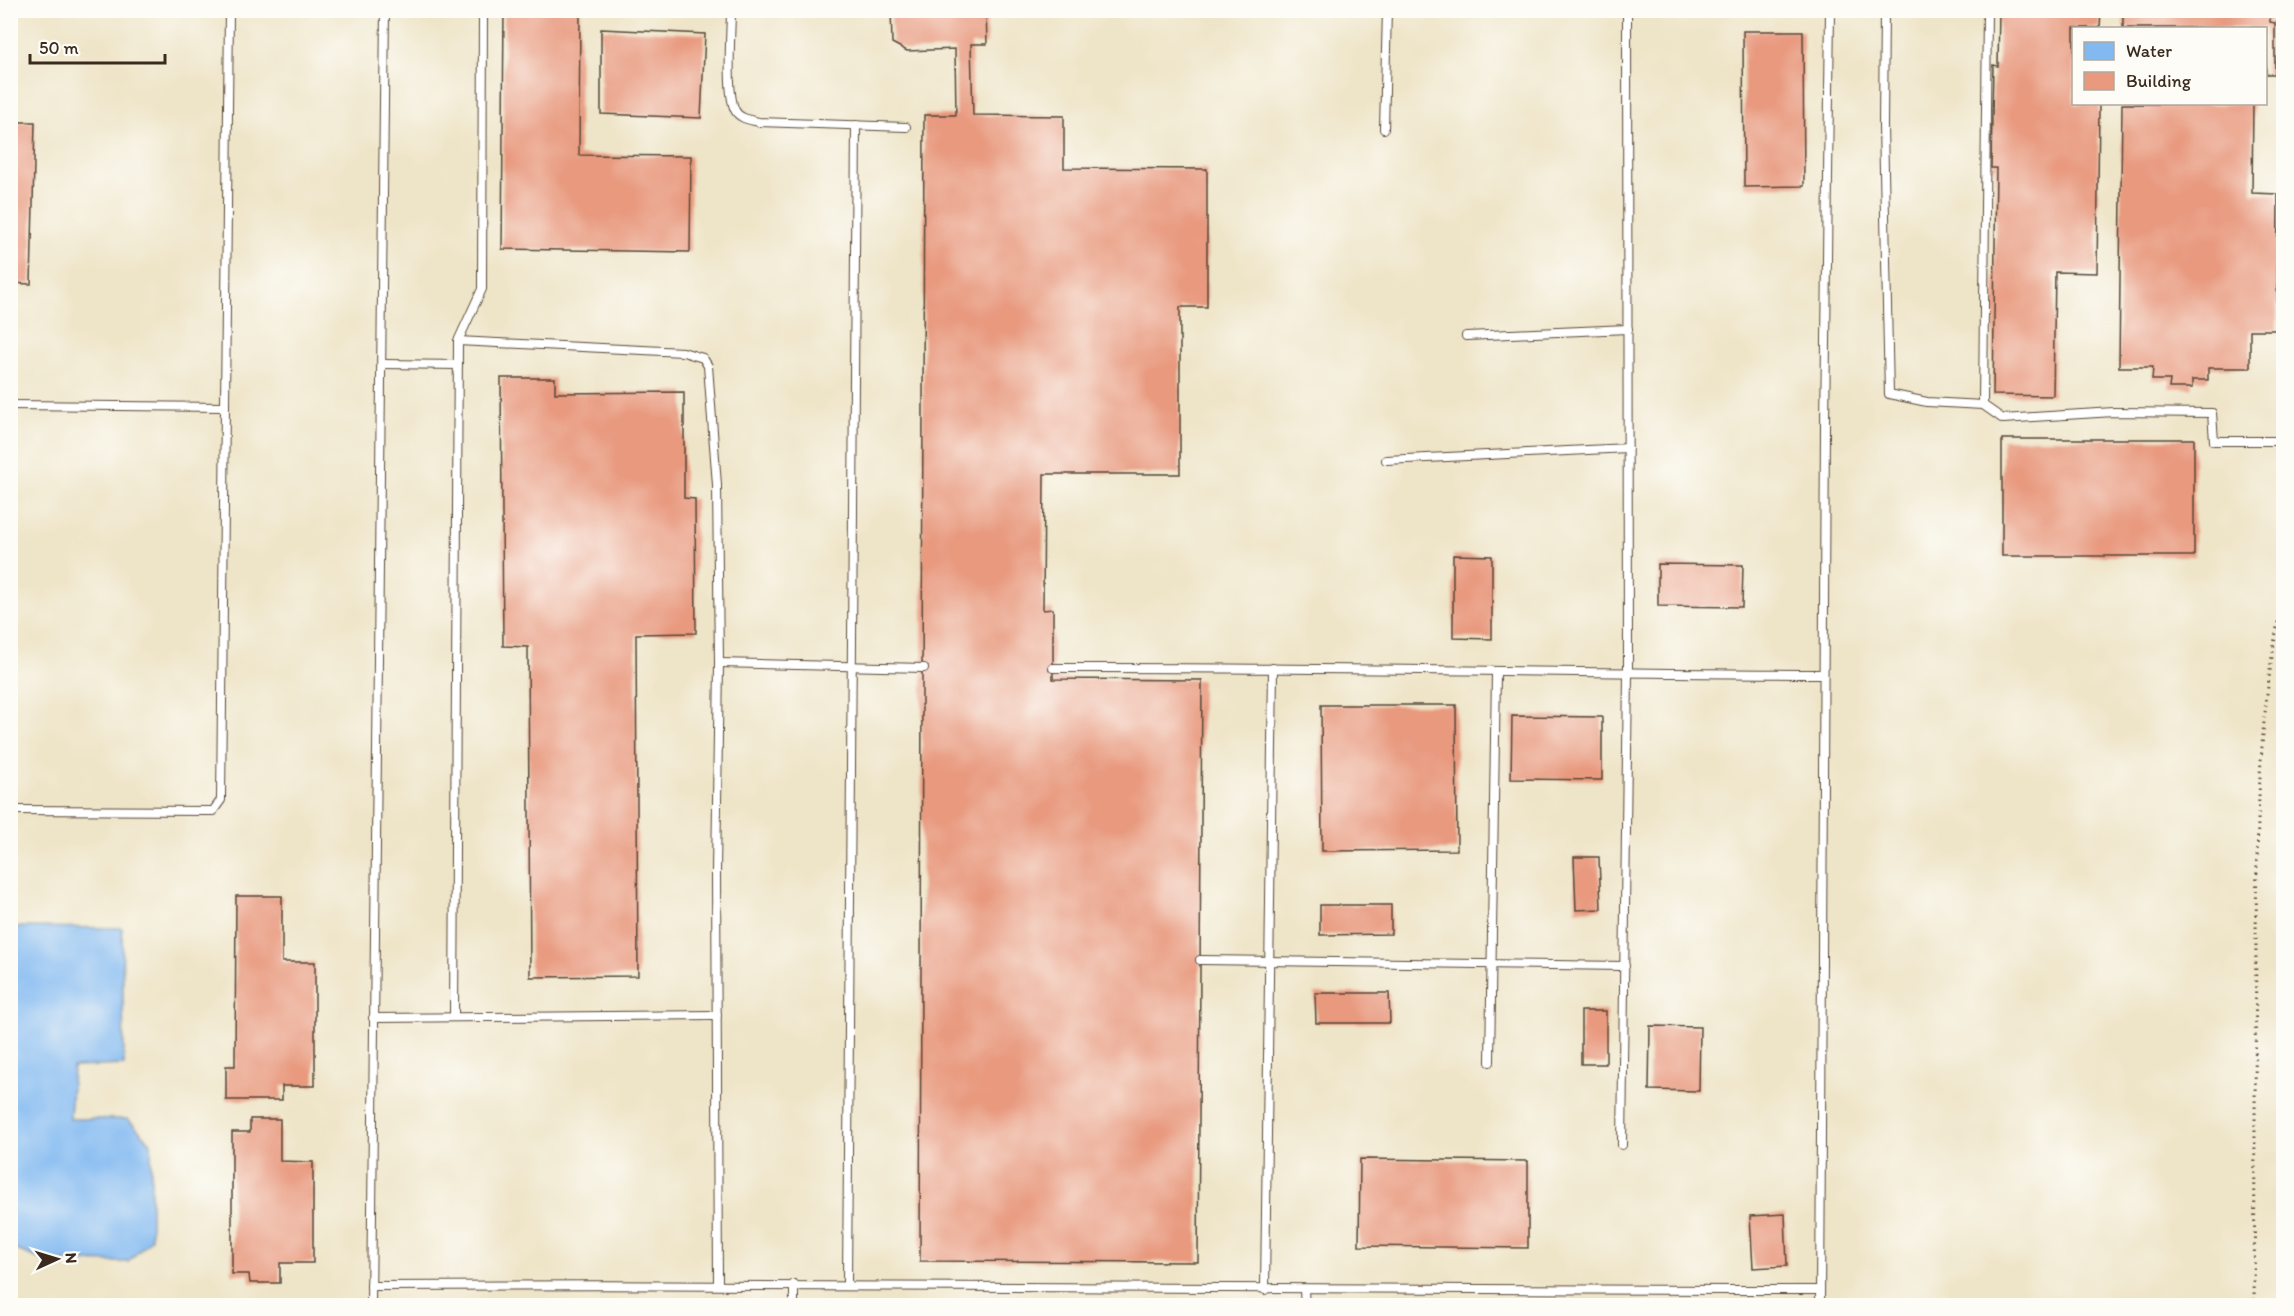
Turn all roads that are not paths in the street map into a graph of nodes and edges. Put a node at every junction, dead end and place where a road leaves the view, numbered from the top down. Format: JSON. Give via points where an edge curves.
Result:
{"nodes":[{"id":1,"x":229,"y":10,"type":"edge"},
{"id":2,"x":385,"y":10,"type":"edge"},
{"id":3,"x":483,"y":10,"type":"edge"},
{"id":4,"x":731,"y":10,"type":"edge"},
{"id":5,"x":1387,"y":10,"type":"edge"},
{"id":6,"x":1627,"y":10,"type":"edge"},
{"id":7,"x":1830,"y":10,"type":"edge"},
{"id":8,"x":1884,"y":10,"type":"edge"},
{"id":9,"x":1987,"y":10,"type":"edge"},
{"id":10,"x":856,"y":126,"type":"junction"},
{"id":11,"x":906,"y":127,"type":"dead end"},
{"id":12,"x":1384,"y":129,"type":"dead end"},
{"id":13,"x":1628,"y":329,"type":"junction"},
{"id":14,"x":1466,"y":336,"type":"dead end"},
{"id":15,"x":458,"y":341,"type":"junction"},
{"id":16,"x":384,"y":364,"type":"junction"},
{"id":17,"x":458,"y":366,"type":"junction"},
{"id":18,"x":10,"y":405,"type":"edge"},
{"id":19,"x":1983,"y":405,"type":"junction"},
{"id":20,"x":225,"y":407,"type":"junction"},
{"id":21,"x":2283,"y":441,"type":"edge"},
{"id":22,"x":1628,"y":448,"type":"junction"},
{"id":23,"x":1386,"y":460,"type":"dead end"},
{"id":24,"x":719,"y":663,"type":"junction"},
{"id":25,"x":854,"y":668,"type":"junction"},
{"id":26,"x":924,"y":668,"type":"dead end"},
{"id":27,"x":1053,"y":668,"type":"dead end"},
{"id":28,"x":1273,"y":668,"type":"junction"},
{"id":29,"x":1496,"y":672,"type":"junction"},
{"id":30,"x":1628,"y":673,"type":"junction"},
{"id":31,"x":1823,"y":674,"type":"junction"},
{"id":32,"x":10,"y":810,"type":"edge"},
{"id":33,"x":1200,"y":960,"type":"dead end"},
{"id":34,"x":1271,"y":961,"type":"junction"},
{"id":35,"x":1492,"y":964,"type":"junction"},
{"id":36,"x":1625,"y":966,"type":"junction"},
{"id":37,"x":717,"y":1015,"type":"junction"},
{"id":38,"x":454,"y":1017,"type":"junction"},
{"id":39,"x":373,"y":1018,"type":"junction"},
{"id":40,"x":1491,"y":1062,"type":"dead end"},
{"id":41,"x":1622,"y":1146,"type":"dead end"},
{"id":42,"x":718,"y":1284,"type":"junction"},
{"id":43,"x":794,"y":1284,"type":"junction"},
{"id":44,"x":847,"y":1284,"type":"junction"},
{"id":45,"x":371,"y":1286,"type":"junction"},
{"id":46,"x":1265,"y":1290,"type":"junction"},
{"id":47,"x":1304,"y":1290,"type":"junction"},
{"id":48,"x":1820,"y":1290,"type":"junction"},
{"id":49,"x":371,"y":1305,"type":"edge"},
{"id":50,"x":794,"y":1305,"type":"edge"},
{"id":51,"x":1305,"y":1305,"type":"edge"},
{"id":52,"x":1820,"y":1305,"type":"edge"}],
"edges":[{"from":1,"to":20,"type":"lane"},
{"from":2,"to":16,"type":"lane"},
{"from":3,"to":15,"type":"lane","via":[[482,289]]},
{"from":4,"to":10,"type":"lane","via":[[735,111],[743,118],[759,122]]},
{"from":5,"to":12,"type":"lane"},
{"from":6,"to":13,"type":"lane"},
{"from":7,"to":31,"type":"lane"},
{"from":8,"to":19,"type":"lane","via":[[1889,394],[1927,402]]},
{"from":9,"to":19,"type":"lane"},
{"from":10,"to":11,"type":"lane"},
{"from":10,"to":25,"type":"lane"},
{"from":13,"to":14,"type":"lane"},
{"from":13,"to":22,"type":"lane"},
{"from":15,"to":17,"type":"lane"},
{"from":15,"to":24,"type":"lane","via":[[683,352],[703,358],[708,366],[717,485]]},
{"from":16,"to":17,"type":"lane"},
{"from":16,"to":39,"type":"lane"},
{"from":17,"to":38,"type":"lane"},
{"from":18,"to":20,"type":"lane"},
{"from":19,"to":21,"type":"lane","via":[[2003,419],[2114,412],[2212,413],[2214,441]]},
{"from":20,"to":32,"type":"lane","via":[[218,807],[213,811]]},
{"from":22,"to":23,"type":"lane"},
{"from":22,"to":30,"type":"lane"},
{"from":24,"to":25,"type":"lane"},
{"from":24,"to":37,"type":"lane"},
{"from":25,"to":26,"type":"lane"},
{"from":25,"to":44,"type":"lane"},
{"from":27,"to":28,"type":"lane"},
{"from":28,"to":29,"type":"lane"},
{"from":28,"to":34,"type":"lane"},
{"from":29,"to":30,"type":"lane"},
{"from":29,"to":35,"type":"lane"},
{"from":30,"to":31,"type":"lane"},
{"from":30,"to":36,"type":"lane"},
{"from":31,"to":48,"type":"lane"},
{"from":33,"to":34,"type":"lane"},
{"from":34,"to":35,"type":"lane"},
{"from":34,"to":46,"type":"lane"},
{"from":35,"to":36,"type":"lane"},
{"from":35,"to":40,"type":"lane"},
{"from":36,"to":41,"type":"lane"},
{"from":37,"to":38,"type":"lane"},
{"from":37,"to":42,"type":"lane"},
{"from":38,"to":39,"type":"lane"},
{"from":39,"to":45,"type":"lane"},
{"from":42,"to":43,"type":"lane"},
{"from":42,"to":45,"type":"lane"},
{"from":43,"to":44,"type":"lane"},
{"from":43,"to":50,"type":"lane"},
{"from":44,"to":46,"type":"lane"},
{"from":45,"to":49,"type":"lane"},
{"from":46,"to":47,"type":"lane"},
{"from":47,"to":48,"type":"lane"},
{"from":47,"to":51,"type":"lane"},
{"from":48,"to":52,"type":"lane"}]}
